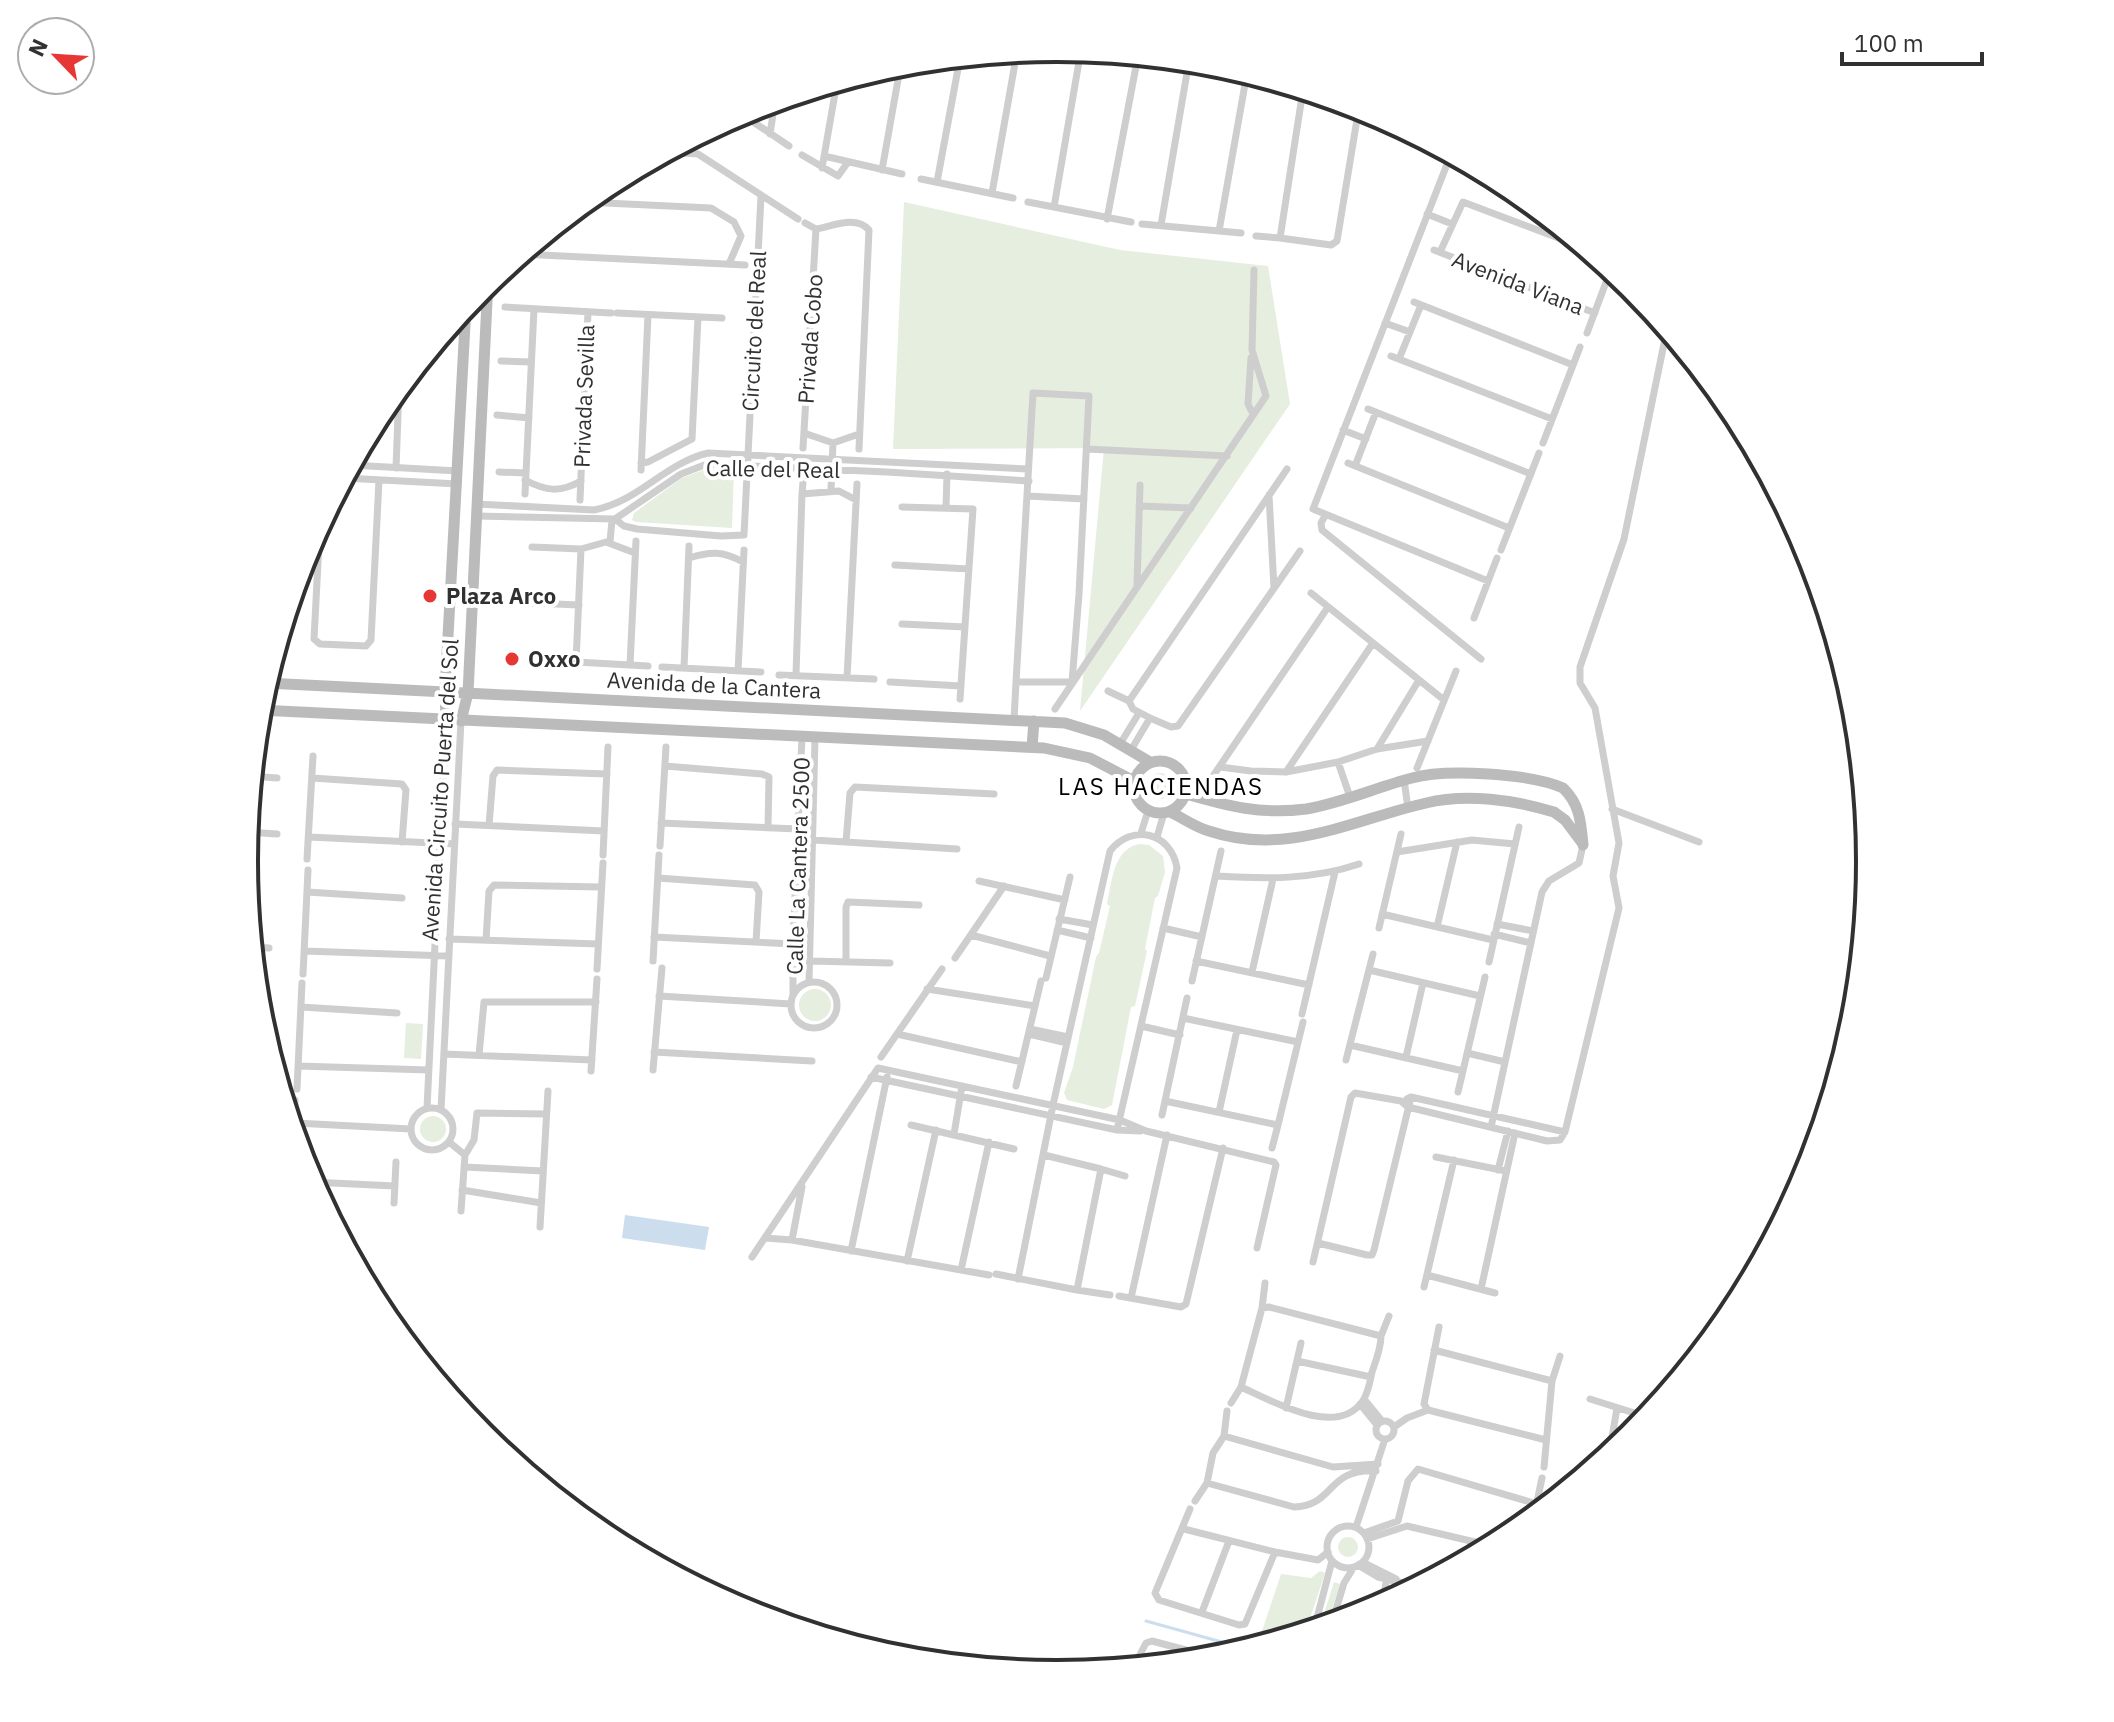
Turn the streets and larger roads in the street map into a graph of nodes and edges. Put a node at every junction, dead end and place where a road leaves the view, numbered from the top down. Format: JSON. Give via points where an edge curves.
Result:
{"nodes":[{"id":1,"x":1079,"y":63,"type":"edge"},
{"id":2,"x":1015,"y":64,"type":"edge"},
{"id":3,"x":1136,"y":67,"type":"edge"},
{"id":4,"x":958,"y":69,"type":"edge"},
{"id":5,"x":1187,"y":73,"type":"edge"},
{"id":6,"x":898,"y":78,"type":"edge"},
{"id":7,"x":1245,"y":85,"type":"edge"},
{"id":8,"x":835,"y":94,"type":"edge"},
{"id":9,"x":1301,"y":100,"type":"edge"},
{"id":10,"x":773,"y":114,"type":"edge"},
{"id":11,"x":1357,"y":121,"type":"edge"},
{"id":12,"x":753,"y":122,"type":"edge"},
{"id":13,"x":770,"y":134,"type":"junction"},
{"id":14,"x":789,"y":146,"type":"dead end"},
{"id":15,"x":687,"y":153,"type":"edge"},
{"id":16,"x":802,"y":155,"type":"dead end"},
{"id":17,"x":824,"y":156,"type":"junction"},
{"id":18,"x":848,"y":162,"type":"junction"},
{"id":19,"x":1447,"y":164,"type":"edge"},
{"id":20,"x":822,"y":168,"type":"junction"},
{"id":21,"x":882,"y":170,"type":"junction"},
{"id":22,"x":902,"y":174,"type":"dead end"},
{"id":23,"x":921,"y":179,"type":"dead end"},
{"id":24,"x":937,"y":182,"type":"junction"},
{"id":25,"x":992,"y":193,"type":"junction"},
{"id":26,"x":761,"y":196,"type":"junction"},
{"id":27,"x":1013,"y":198,"type":"dead end"},
{"id":28,"x":1028,"y":202,"type":"dead end"},
{"id":29,"x":605,"y":203,"type":"edge"},
{"id":30,"x":1054,"y":207,"type":"junction"},
{"id":31,"x":1427,"y":214,"type":"junction"},
{"id":32,"x":1107,"y":219,"type":"junction"},
{"id":33,"x":1131,"y":222,"type":"dead end"},
{"id":34,"x":1142,"y":224,"type":"dead end"},
{"id":35,"x":1452,"y":224,"type":"junction"},
{"id":36,"x":1161,"y":225,"type":"junction"},
{"id":37,"x":816,"y":229,"type":"junction"},
{"id":38,"x":1219,"y":231,"type":"junction"},
{"id":39,"x":1241,"y":233,"type":"dead end"},
{"id":40,"x":741,"y":236,"type":"junction"},
{"id":41,"x":1256,"y":236,"type":"dead end"},
{"id":42,"x":1554,"y":236,"type":"edge"},
{"id":43,"x":759,"y":238,"type":"junction"},
{"id":44,"x":1280,"y":238,"type":"junction"},
{"id":45,"x":538,"y":254,"type":"edge"},
{"id":46,"x":729,"y":264,"type":"junction"},
{"id":47,"x":745,"y":265,"type":"dead end"},
{"id":48,"x":1254,"y":270,"type":"dead end"},
{"id":49,"x":1607,"y":281,"type":"edge"},
{"id":50,"x":487,"y":301,"type":"edge"},
{"id":51,"x":505,"y":307,"type":"dead end"},
{"id":52,"x":534,"y":309,"type":"junction"},
{"id":53,"x":588,"y":312,"type":"junction"},
{"id":54,"x":1595,"y":313,"type":"junction"},
{"id":55,"x":648,"y":315,"type":"junction"},
{"id":56,"x":698,"y":317,"type":"junction"},
{"id":57,"x":722,"y":318,"type":"dead end"},
{"id":58,"x":1385,"y":323,"type":"junction"},
{"id":59,"x":465,"y":324,"type":"edge"},
{"id":60,"x":1410,"y":332,"type":"junction"},
{"id":61,"x":1587,"y":333,"type":"dead end"},
{"id":62,"x":1664,"y":342,"type":"edge"},
{"id":63,"x":1580,"y":347,"type":"dead end"},
{"id":64,"x":1252,"y":350,"type":"junction"},
{"id":65,"x":501,"y":361,"type":"dead end"},
{"id":66,"x":531,"y":362,"type":"junction"},
{"id":67,"x":1573,"y":365,"type":"junction"},
{"id":68,"x":398,"y":411,"type":"edge"},
{"id":69,"x":1253,"y":414,"type":"junction"},
{"id":70,"x":497,"y":415,"type":"dead end"},
{"id":71,"x":529,"y":418,"type":"junction"},
{"id":72,"x":1552,"y":419,"type":"junction"},
{"id":73,"x":1343,"y":430,"type":"junction"},
{"id":74,"x":804,"y":433,"type":"junction"},
{"id":75,"x":859,"y":434,"type":"junction"},
{"id":76,"x":1366,"y":439,"type":"junction"},
{"id":77,"x":833,"y":443,"type":"junction"},
{"id":78,"x":1543,"y":443,"type":"dead end"},
{"id":79,"x":803,"y":448,"type":"dead end"},
{"id":80,"x":859,"y":449,"type":"dead end"},
{"id":81,"x":1087,"y":449,"type":"junction"},
{"id":82,"x":1539,"y":453,"type":"dead end"},
{"id":83,"x":748,"y":455,"type":"junction"},
{"id":84,"x":1227,"y":456,"type":"junction"},
{"id":85,"x":657,"y":457,"type":"junction"},
{"id":86,"x":833,"y":459,"type":"junction"},
{"id":87,"x":887,"y":461,"type":"junction"},
{"id":88,"x":747,"y":465,"type":"junction"},
{"id":89,"x":948,"y":465,"type":"junction"},
{"id":90,"x":362,"y":467,"type":"edge"},
{"id":91,"x":396,"y":468,"type":"junction"},
{"id":92,"x":832,"y":469,"type":"junction"},
{"id":93,"x":1028,"y":469,"type":"junction"},
{"id":94,"x":1287,"y":469,"type":"dead end"},
{"id":95,"x":458,"y":471,"type":"junction"},
{"id":96,"x":499,"y":472,"type":"dead end"},
{"id":97,"x":666,"y":472,"type":"junction"},
{"id":98,"x":887,"y":472,"type":"junction"},
{"id":99,"x":1531,"y":474,"type":"junction"},
{"id":100,"x":947,"y":476,"type":"junction"},
{"id":101,"x":525,"y":477,"type":"junction"},
{"id":102,"x":356,"y":479,"type":"edge"},
{"id":103,"x":379,"y":480,"type":"junction"},
{"id":104,"x":581,"y":481,"type":"junction"},
{"id":105,"x":1029,"y":481,"type":"junction"},
{"id":106,"x":803,"y":482,"type":"dead end"},
{"id":107,"x":458,"y":484,"type":"junction"},
{"id":108,"x":857,"y":484,"type":"dead end"},
{"id":109,"x":1140,"y":485,"type":"dead end"},
{"id":110,"x":831,"y":490,"type":"junction"},
{"id":111,"x":554,"y":491,"type":"junction"},
{"id":112,"x":525,"y":494,"type":"dead end"},
{"id":113,"x":802,"y":494,"type":"junction"},
{"id":114,"x":1269,"y":495,"type":"junction"},
{"id":115,"x":1028,"y":496,"type":"junction"},
{"id":116,"x":1084,"y":499,"type":"junction"},
{"id":117,"x":580,"y":500,"type":"dead end"},
{"id":118,"x":856,"y":500,"type":"junction"},
{"id":119,"x":510,"y":505,"type":"junction"},
{"id":120,"x":1139,"y":506,"type":"junction"},
{"id":121,"x":533,"y":507,"type":"junction"},
{"id":122,"x":902,"y":507,"type":"dead end"},
{"id":123,"x":554,"y":508,"type":"junction"},
{"id":124,"x":946,"y":508,"type":"junction"},
{"id":125,"x":1191,"y":508,"type":"junction"},
{"id":126,"x":476,"y":510,"type":"junction"},
{"id":127,"x":1325,"y":516,"type":"junction"},
{"id":128,"x":510,"y":518,"type":"junction"},
{"id":129,"x":533,"y":518,"type":"junction"},
{"id":130,"x":614,"y":519,"type":"junction"},
{"id":131,"x":1509,"y":528,"type":"junction"},
{"id":132,"x":721,"y":536,"type":"junction"},
{"id":133,"x":636,"y":541,"type":"dead end"},
{"id":134,"x":610,"y":542,"type":"junction"},
{"id":135,"x":689,"y":546,"type":"dead end"},
{"id":136,"x":532,"y":547,"type":"dead end"},
{"id":137,"x":581,"y":549,"type":"junction"},
{"id":138,"x":744,"y":550,"type":"dead end"},
{"id":139,"x":1300,"y":551,"type":"dead end"},
{"id":140,"x":720,"y":552,"type":"junction"},
{"id":141,"x":635,"y":553,"type":"junction"},
{"id":142,"x":318,"y":557,"type":"edge"},
{"id":143,"x":689,"y":558,"type":"junction"},
{"id":144,"x":743,"y":562,"type":"junction"},
{"id":145,"x":895,"y":565,"type":"dead end"},
{"id":146,"x":969,"y":569,"type":"junction"},
{"id":147,"x":1488,"y":581,"type":"junction"},
{"id":148,"x":1137,"y":587,"type":"junction"},
{"id":149,"x":1274,"y":588,"type":"junction"},
{"id":150,"x":1311,"y":593,"type":"dead end"},
{"id":151,"x":532,"y":603,"type":"dead end"},
{"id":152,"x":579,"y":605,"type":"junction"},
{"id":153,"x":1328,"y":607,"type":"junction"},
{"id":154,"x":1474,"y":618,"type":"dead end"},
{"id":155,"x":902,"y":624,"type":"dead end"},
{"id":156,"x":965,"y":627,"type":"junction"},
{"id":157,"x":1373,"y":643,"type":"junction"},
{"id":158,"x":530,"y":654,"type":"dead end"},
{"id":159,"x":1481,"y":659,"type":"dead end"},
{"id":160,"x":576,"y":662,"type":"junction"},
{"id":161,"x":630,"y":665,"type":"junction"},
{"id":162,"x":648,"y":666,"type":"dead end"},
{"id":163,"x":662,"y":667,"type":"dead end"},
{"id":164,"x":684,"y":668,"type":"junction"},
{"id":165,"x":738,"y":671,"type":"junction"},
{"id":166,"x":1456,"y":671,"type":"dead end"},
{"id":167,"x":761,"y":672,"type":"dead end"},
{"id":168,"x":796,"y":674,"type":"junction"},
{"id":169,"x":779,"y":675,"type":"dead end"},
{"id":170,"x":847,"y":678,"type":"junction"},
{"id":171,"x":874,"y":679,"type":"dead end"},
{"id":172,"x":1419,"y":680,"type":"junction"},
{"id":173,"x":890,"y":682,"type":"dead end"},
{"id":174,"x":1016,"y":682,"type":"junction"},
{"id":175,"x":1072,"y":682,"type":"junction"},
{"id":176,"x":278,"y":684,"type":"edge"},
{"id":177,"x":961,"y":686,"type":"junction"},
{"id":178,"x":445,"y":691,"type":"junction"},
{"id":179,"x":1108,"y":691,"type":"dead end"},
{"id":180,"x":468,"y":693,"type":"junction"},
{"id":181,"x":960,"y":699,"type":"dead end"},
{"id":182,"x":1444,"y":700,"type":"junction"},
{"id":183,"x":1129,"y":701,"type":"junction"},
{"id":184,"x":1055,"y":709,"type":"dead end"},
{"id":185,"x":272,"y":711,"type":"edge"},
{"id":186,"x":1139,"y":713,"type":"junction"},
{"id":187,"x":1150,"y":718,"type":"junction"},
{"id":188,"x":446,"y":719,"type":"junction"},
{"id":189,"x":1014,"y":720,"type":"junction"},
{"id":190,"x":461,"y":721,"type":"junction"},
{"id":191,"x":1034,"y":721,"type":"junction"},
{"id":192,"x":808,"y":737,"type":"junction"},
{"id":193,"x":1428,"y":741,"type":"junction"},
{"id":194,"x":608,"y":747,"type":"dead end"},
{"id":195,"x":666,"y":747,"type":"dead end"},
{"id":196,"x":1032,"y":747,"type":"junction"},
{"id":197,"x":1126,"y":747,"type":"junction"},
{"id":198,"x":1377,"y":749,"type":"junction"},
{"id":199,"x":313,"y":756,"type":"dead end"},
{"id":200,"x":1150,"y":762,"type":"junction"},
{"id":201,"x":1338,"y":762,"type":"junction"},
{"id":202,"x":665,"y":766,"type":"junction"},
{"id":203,"x":1220,"y":767,"type":"junction"},
{"id":204,"x":1417,"y":768,"type":"dead end"},
{"id":205,"x":1286,"y":772,"type":"junction"},
{"id":206,"x":607,"y":774,"type":"junction"},
{"id":207,"x":263,"y":777,"type":"edge"},
{"id":208,"x":277,"y":778,"type":"dead end"},
{"id":209,"x":312,"y":778,"type":"junction"},
{"id":210,"x":1211,"y":779,"type":"dead end"},
{"id":211,"x":1404,"y":780,"type":"junction"},
{"id":212,"x":1134,"y":781,"type":"junction"},
{"id":213,"x":994,"y":794,"type":"dead end"},
{"id":214,"x":1186,"y":794,"type":"junction"},
{"id":215,"x":1350,"y":797,"type":"junction"},
{"id":216,"x":1408,"y":808,"type":"junction"},
{"id":217,"x":1612,"y":809,"type":"junction"},
{"id":218,"x":1148,"y":811,"type":"junction"},
{"id":219,"x":1167,"y":813,"type":"junction"},
{"id":220,"x":661,"y":823,"type":"junction"},
{"id":221,"x":455,"y":824,"type":"junction"},
{"id":222,"x":489,"y":825,"type":"junction"},
{"id":223,"x":768,"y":827,"type":"junction"},
{"id":224,"x":1519,"y":827,"type":"dead end"},
{"id":225,"x":798,"y":829,"type":"junction"},
{"id":226,"x":604,"y":831,"type":"junction"},
{"id":227,"x":259,"y":833,"type":"edge"},
{"id":228,"x":1141,"y":833,"type":"junction"},
{"id":229,"x":277,"y":834,"type":"dead end"},
{"id":230,"x":1401,"y":834,"type":"dead end"},
{"id":231,"x":309,"y":837,"type":"junction"},
{"id":232,"x":1157,"y":837,"type":"junction"},
{"id":233,"x":798,"y":839,"type":"junction"},
{"id":234,"x":811,"y":840,"type":"junction"},
{"id":235,"x":402,"y":842,"type":"junction"},
{"id":236,"x":846,"y":842,"type":"junction"},
{"id":237,"x":1457,"y":842,"type":"junction"},
{"id":238,"x":1699,"y":842,"type":"dead end"},
{"id":239,"x":440,"y":844,"type":"junction"},
{"id":240,"x":454,"y":844,"type":"junction"},
{"id":241,"x":1515,"y":844,"type":"junction"},
{"id":242,"x":1583,"y":845,"type":"junction"},
{"id":243,"x":957,"y":849,"type":"dead end"},
{"id":244,"x":1221,"y":851,"type":"dead end"},
{"id":245,"x":1397,"y":852,"type":"junction"},
{"id":246,"x":307,"y":859,"type":"dead end"},
{"id":247,"x":1359,"y":864,"type":"dead end"},
{"id":248,"x":308,"y":870,"type":"dead end"},
{"id":249,"x":1335,"y":872,"type":"junction"},
{"id":250,"x":1217,"y":876,"type":"junction"},
{"id":251,"x":1070,"y":877,"type":"dead end"},
{"id":252,"x":658,"y":878,"type":"junction"},
{"id":253,"x":1273,"y":879,"type":"junction"},
{"id":254,"x":979,"y":881,"type":"dead end"},
{"id":255,"x":1004,"y":886,"type":"junction"},
{"id":256,"x":601,"y":887,"type":"junction"},
{"id":257,"x":307,"y":892,"type":"junction"},
{"id":258,"x":402,"y":898,"type":"dead end"},
{"id":259,"x":1065,"y":900,"type":"junction"},
{"id":260,"x":919,"y":905,"type":"dead end"},
{"id":261,"x":1382,"y":914,"type":"junction"},
{"id":262,"x":1059,"y":919,"type":"junction"},
{"id":263,"x":1497,"y":924,"type":"junction"},
{"id":264,"x":1093,"y":925,"type":"junction"},
{"id":265,"x":1437,"y":927,"type":"junction"},
{"id":266,"x":1163,"y":928,"type":"junction"},
{"id":267,"x":1379,"y":928,"type":"dead end"},
{"id":268,"x":1057,"y":930,"type":"junction"},
{"id":269,"x":1533,"y":931,"type":"junction"},
{"id":270,"x":971,"y":935,"type":"junction"},
{"id":271,"x":654,"y":937,"type":"junction"},
{"id":272,"x":1202,"y":937,"type":"junction"},
{"id":273,"x":1493,"y":937,"type":"junction"},
{"id":274,"x":1091,"y":938,"type":"junction"},
{"id":275,"x":449,"y":939,"type":"junction"},
{"id":276,"x":486,"y":940,"type":"junction"},
{"id":277,"x":756,"y":942,"type":"junction"},
{"id":278,"x":1531,"y":943,"type":"junction"},
{"id":279,"x":598,"y":944,"type":"junction"},
{"id":280,"x":793,"y":944,"type":"junction"},
{"id":281,"x":263,"y":948,"type":"edge"},
{"id":282,"x":269,"y":948,"type":"dead end"},
{"id":283,"x":304,"y":951,"type":"junction"},
{"id":284,"x":1373,"y":954,"type":"dead end"},
{"id":285,"x":435,"y":956,"type":"junction"},
{"id":286,"x":448,"y":956,"type":"junction"},
{"id":287,"x":1050,"y":956,"type":"junction"},
{"id":288,"x":955,"y":958,"type":"dead end"},
{"id":289,"x":653,"y":961,"type":"dead end"},
{"id":290,"x":810,"y":961,"type":"junction"},
{"id":291,"x":846,"y":961,"type":"junction"},
{"id":292,"x":1196,"y":961,"type":"junction"},
{"id":293,"x":1489,"y":962,"type":"dead end"},
{"id":294,"x":890,"y":963,"type":"dead end"},
{"id":295,"x":662,"y":968,"type":"dead end"},
{"id":296,"x":597,"y":969,"type":"dead end"},
{"id":297,"x":942,"y":969,"type":"dead end"},
{"id":298,"x":1369,"y":970,"type":"junction"},
{"id":299,"x":1252,"y":972,"type":"junction"},
{"id":300,"x":1485,"y":977,"type":"dead end"},
{"id":301,"x":597,"y":979,"type":"dead end"},
{"id":302,"x":1192,"y":981,"type":"dead end"},
{"id":303,"x":809,"y":982,"type":"junction"},
{"id":304,"x":1423,"y":983,"type":"junction"},
{"id":305,"x":1309,"y":985,"type":"junction"},
{"id":306,"x":927,"y":989,"type":"junction"},
{"id":307,"x":793,"y":995,"type":"junction"},
{"id":308,"x":659,"y":996,"type":"junction"},
{"id":309,"x":1480,"y":996,"type":"junction"},
{"id":310,"x":1187,"y":998,"type":"dead end"},
{"id":311,"x":596,"y":1002,"type":"junction"},
{"id":312,"x":791,"y":1004,"type":"junction"},
{"id":313,"x":1035,"y":1006,"type":"junction"},
{"id":314,"x":301,"y":1007,"type":"junction"},
{"id":315,"x":397,"y":1013,"type":"dead end"},
{"id":316,"x":1183,"y":1018,"type":"junction"},
{"id":317,"x":1141,"y":1026,"type":"junction"},
{"id":318,"x":1237,"y":1030,"type":"junction"},
{"id":319,"x":1029,"y":1032,"type":"junction"},
{"id":320,"x":897,"y":1034,"type":"junction"},
{"id":321,"x":1180,"y":1035,"type":"junction"},
{"id":322,"x":1068,"y":1040,"type":"junction"},
{"id":323,"x":1298,"y":1042,"type":"junction"},
{"id":324,"x":1350,"y":1045,"type":"junction"},
{"id":325,"x":654,"y":1052,"type":"junction"},
{"id":326,"x":1467,"y":1053,"type":"junction"},
{"id":327,"x":444,"y":1054,"type":"junction"},
{"id":328,"x":479,"y":1055,"type":"junction"},
{"id":329,"x":881,"y":1057,"type":"dead end"},
{"id":330,"x":1406,"y":1057,"type":"junction"},
{"id":331,"x":592,"y":1060,"type":"junction"},
{"id":332,"x":1346,"y":1060,"type":"dead end"},
{"id":333,"x":812,"y":1061,"type":"dead end"},
{"id":334,"x":1022,"y":1062,"type":"junction"},
{"id":335,"x":1505,"y":1062,"type":"junction"},
{"id":336,"x":298,"y":1066,"type":"junction"},
{"id":337,"x":429,"y":1070,"type":"junction"},
{"id":338,"x":653,"y":1070,"type":"dead end"},
{"id":339,"x":591,"y":1071,"type":"dead end"},
{"id":340,"x":1463,"y":1071,"type":"junction"},
{"id":341,"x":888,"y":1075,"type":"junction"},
{"id":342,"x":920,"y":1077,"type":"junction"},
{"id":343,"x":962,"y":1086,"type":"junction"},
{"id":344,"x":1016,"y":1086,"type":"dead end"},
{"id":345,"x":917,"y":1087,"type":"junction"},
{"id":346,"x":297,"y":1089,"type":"dead end"},
{"id":347,"x":548,"y":1091,"type":"dead end"},
{"id":348,"x":1458,"y":1092,"type":"dead end"},
{"id":349,"x":959,"y":1098,"type":"junction"},
{"id":350,"x":1165,"y":1101,"type":"junction"},
{"id":351,"x":1404,"y":1104,"type":"junction"},
{"id":352,"x":1053,"y":1105,"type":"junction"},
{"id":353,"x":427,"y":1108,"type":"junction"},
{"id":354,"x":441,"y":1110,"type":"junction"},
{"id":355,"x":1219,"y":1112,"type":"junction"},
{"id":356,"x":546,"y":1114,"type":"junction"},
{"id":357,"x":1051,"y":1115,"type":"junction"},
{"id":358,"x":1162,"y":1115,"type":"dead end"},
{"id":359,"x":1493,"y":1116,"type":"junction"},
{"id":360,"x":1120,"y":1120,"type":"junction"},
{"id":361,"x":302,"y":1123,"type":"edge"},
{"id":362,"x":911,"y":1125,"type":"dead end"},
{"id":363,"x":1278,"y":1125,"type":"junction"},
{"id":364,"x":1491,"y":1127,"type":"junction"},
{"id":365,"x":411,"y":1129,"type":"junction"},
{"id":366,"x":936,"y":1130,"type":"junction"},
{"id":367,"x":1117,"y":1130,"type":"junction"},
{"id":368,"x":1146,"y":1131,"type":"junction"},
{"id":369,"x":1512,"y":1132,"type":"junction"},
{"id":370,"x":1565,"y":1132,"type":"junction"},
{"id":371,"x":954,"y":1134,"type":"junction"},
{"id":372,"x":1167,"y":1135,"type":"junction"},
{"id":373,"x":449,"y":1142,"type":"junction"},
{"id":374,"x":989,"y":1142,"type":"junction"},
{"id":375,"x":1223,"y":1148,"type":"junction"},
{"id":376,"x":1272,"y":1148,"type":"dead end"},
{"id":377,"x":1014,"y":1149,"type":"dead end"},
{"id":378,"x":465,"y":1155,"type":"junction"},
{"id":379,"x":1044,"y":1155,"type":"junction"},
{"id":380,"x":1436,"y":1157,"type":"dead end"},
{"id":381,"x":1454,"y":1160,"type":"junction"},
{"id":382,"x":396,"y":1162,"type":"dead end"},
{"id":383,"x":464,"y":1167,"type":"junction"},
{"id":384,"x":1101,"y":1169,"type":"junction"},
{"id":385,"x":1502,"y":1170,"type":"junction"},
{"id":386,"x":543,"y":1171,"type":"junction"},
{"id":387,"x":1125,"y":1176,"type":"dead end"},
{"id":388,"x":326,"y":1183,"type":"edge"},
{"id":389,"x":803,"y":1183,"type":"junction"},
{"id":390,"x":395,"y":1186,"type":"junction"},
{"id":391,"x":462,"y":1190,"type":"junction"},
{"id":392,"x":394,"y":1203,"type":"dead end"},
{"id":393,"x":541,"y":1203,"type":"junction"},
{"id":394,"x":461,"y":1211,"type":"dead end"},
{"id":395,"x":540,"y":1227,"type":"dead end"},
{"id":396,"x":765,"y":1238,"type":"junction"},
{"id":397,"x":792,"y":1240,"type":"junction"},
{"id":398,"x":1318,"y":1243,"type":"junction"},
{"id":399,"x":1257,"y":1248,"type":"dead end"},
{"id":400,"x":851,"y":1251,"type":"junction"},
{"id":401,"x":752,"y":1257,"type":"dead end"},
{"id":402,"x":907,"y":1261,"type":"junction"},
{"id":403,"x":1313,"y":1262,"type":"dead end"},
{"id":404,"x":961,"y":1270,"type":"junction"},
{"id":405,"x":1427,"y":1275,"type":"junction"},
{"id":406,"x":1018,"y":1279,"type":"junction"},
{"id":407,"x":1265,"y":1283,"type":"dead end"},
{"id":408,"x":1424,"y":1287,"type":"dead end"},
{"id":409,"x":1481,"y":1289,"type":"junction"},
{"id":410,"x":1077,"y":1290,"type":"junction"},
{"id":411,"x":1495,"y":1293,"type":"dead end"},
{"id":412,"x":1110,"y":1295,"type":"dead end"},
{"id":413,"x":1119,"y":1296,"type":"dead end"},
{"id":414,"x":1131,"y":1298,"type":"junction"},
{"id":415,"x":1262,"y":1308,"type":"junction"},
{"id":416,"x":1389,"y":1316,"type":"dead end"},
{"id":417,"x":1439,"y":1327,"type":"dead end"},
{"id":418,"x":1381,"y":1336,"type":"junction"},
{"id":419,"x":1301,"y":1343,"type":"dead end"},
{"id":420,"x":1434,"y":1350,"type":"junction"},
{"id":421,"x":1560,"y":1356,"type":"dead end"},
{"id":422,"x":1297,"y":1361,"type":"junction"},
{"id":423,"x":1371,"y":1377,"type":"junction"},
{"id":424,"x":1552,"y":1381,"type":"junction"},
{"id":425,"x":1241,"y":1387,"type":"junction"},
{"id":426,"x":1590,"y":1399,"type":"dead end"},
{"id":427,"x":1362,"y":1402,"type":"junction"},
{"id":428,"x":1286,"y":1408,"type":"junction"},
{"id":429,"x":1617,"y":1408,"type":"junction"},
{"id":430,"x":1428,"y":1410,"type":"junction"},
{"id":431,"x":1634,"y":1413,"type":"edge"},
{"id":432,"x":1380,"y":1423,"type":"junction"},
{"id":433,"x":1394,"y":1427,"type":"junction"},
{"id":434,"x":1612,"y":1435,"type":"edge"},
{"id":435,"x":1224,"y":1436,"type":"junction"},
{"id":436,"x":1385,"y":1439,"type":"junction"},
{"id":437,"x":1546,"y":1440,"type":"junction"},
{"id":438,"x":1333,"y":1467,"type":"junction"},
{"id":439,"x":1544,"y":1467,"type":"dead end"},
{"id":440,"x":1377,"y":1468,"type":"junction"},
{"id":441,"x":1339,"y":1477,"type":"junction"},
{"id":442,"x":1542,"y":1478,"type":"dead end"},
{"id":443,"x":1207,"y":1483,"type":"junction"},
{"id":444,"x":1538,"y":1499,"type":"edge"},
{"id":445,"x":1532,"y":1503,"type":"edge"},
{"id":446,"x":1399,"y":1524,"type":"junction"},
{"id":447,"x":1356,"y":1527,"type":"junction"},
{"id":448,"x":1184,"y":1529,"type":"junction"},
{"id":449,"x":1366,"y":1536,"type":"junction"},
{"id":450,"x":1229,"y":1541,"type":"junction"},
{"id":451,"x":1474,"y":1542,"type":"edge"},
{"id":452,"x":1275,"y":1552,"type":"junction"},
{"id":453,"x":1328,"y":1552,"type":"junction"},
{"id":454,"x":1332,"y":1561,"type":"junction"},
{"id":455,"x":1359,"y":1565,"type":"junction"},
{"id":456,"x":1387,"y":1577,"type":"junction"},
{"id":457,"x":1401,"y":1582,"type":"edge"},
{"id":458,"x":1385,"y":1589,"type":"edge"},
{"id":459,"x":1336,"y":1609,"type":"edge"},
{"id":460,"x":1202,"y":1612,"type":"junction"},
{"id":461,"x":1317,"y":1617,"type":"edge"},
{"id":462,"x":1180,"y":1650,"type":"edge"},
{"id":463,"x":1138,"y":1655,"type":"edge"}],
"edges":[{"from":1,"to":30,"type":"street"},
{"from":2,"to":25,"type":"street"},
{"from":3,"to":32,"type":"street"},
{"from":4,"to":24,"type":"street"},
{"from":5,"to":36,"type":"street"},
{"from":6,"to":21,"type":"street"},
{"from":7,"to":38,"type":"street"},
{"from":8,"to":17,"type":"street"},
{"from":9,"to":44,"type":"street"},
{"from":10,"to":13,"type":"street"},
{"from":11,"to":44,"type":"street","via":[[1337,241],[1331,245]]},
{"from":12,"to":13,"type":"street"},
{"from":13,"to":14,"type":"street"},
{"from":15,"to":26,"type":"street","via":[[698,154]]},
{"from":16,"to":20,"type":"street"},
{"from":17,"to":18,"type":"street"},
{"from":17,"to":20,"type":"street"},
{"from":18,"to":20,"type":"street","via":[[838,176]]},
{"from":18,"to":21,"type":"street"},
{"from":19,"to":31,"type":"street"},
{"from":21,"to":22,"type":"street"},
{"from":23,"to":24,"type":"street"},
{"from":24,"to":25,"type":"street"},
{"from":25,"to":27,"type":"street"},
{"from":26,"to":37,"type":"street"},
{"from":26,"to":43,"type":"street","name":"Circuito del Real"},
{"from":28,"to":30,"type":"street"},
{"from":29,"to":40,"type":"street","via":[[711,208],[734,222]]},
{"from":30,"to":32,"type":"street"},
{"from":31,"to":35,"type":"street","name":"Avenida Viana"},
{"from":31,"to":58,"type":"street"},
{"from":32,"to":33,"type":"street"},
{"from":34,"to":36,"type":"street"},
{"from":35,"to":42,"type":"street","name":"Avenida Viana","via":[[1460,204],[1467,202]]},
{"from":35,"to":54,"type":"street","name":"Avenida Viana","via":[[1437,251]]},
{"from":36,"to":38,"type":"street"},
{"from":37,"to":74,"type":"street","name":"Privada Cobo"},
{"from":37,"to":75,"type":"street","via":[[852,221],[869,230]]},
{"from":38,"to":39,"type":"street"},
{"from":40,"to":43,"type":"street"},
{"from":40,"to":46,"type":"street"},
{"from":41,"to":44,"type":"street"},
{"from":43,"to":83,"type":"street","name":"Circuito del Real"},
{"from":45,"to":46,"type":"street"},
{"from":46,"to":47,"type":"street"},
{"from":48,"to":64,"type":"street"},
{"from":49,"to":54,"type":"street","name":"Avenida Viana"},
{"from":50,"to":126,"type":"street","name":"Avenida Circuito Puerta del Sol"},
{"from":51,"to":52,"type":"street","name":"Privada Sevilla"},
{"from":52,"to":53,"type":"street","name":"Privada Sevilla"},
{"from":52,"to":66,"type":"street"},
{"from":53,"to":55,"type":"street","name":"Privada Sevilla"},
{"from":53,"to":104,"type":"street","name":"Privada Sevilla"},
{"from":54,"to":61,"type":"street","name":"Avenida Viana"},
{"from":55,"to":56,"type":"street","name":"Privada Sevilla"},
{"from":55,"to":85,"type":"street","via":[[641,466]]},
{"from":56,"to":57,"type":"street","name":"Privada Sevilla"},
{"from":56,"to":85,"type":"street","via":[[692,439]]},
{"from":58,"to":60,"type":"street"},
{"from":58,"to":73,"type":"street"},
{"from":59,"to":95,"type":"street","name":"Avenida Circuito Puerta del Sol"},
{"from":60,"to":67,"type":"street","via":[[1418,303]]},
{"from":60,"to":72,"type":"street","via":[[1395,357]]},
{"from":62,"to":217,"type":"street","via":[[1624,539],[1580,667],[1580,683],[1595,708]]},
{"from":63,"to":67,"type":"street"},
{"from":64,"to":69,"type":"street","via":[[1248,404]]},
{"from":64,"to":69,"type":"street","via":[[1266,396]]},
{"from":65,"to":66,"type":"street"},
{"from":66,"to":71,"type":"street"},
{"from":67,"to":72,"type":"street"},
{"from":68,"to":91,"type":"street"},
{"from":69,"to":84,"type":"street"},
{"from":70,"to":71,"type":"street"},
{"from":71,"to":101,"type":"street"},
{"from":72,"to":78,"type":"street"},
{"from":73,"to":76,"type":"street"},
{"from":73,"to":127,"type":"street","via":[[1313,505]]},
{"from":74,"to":77,"type":"street"},
{"from":74,"to":79,"type":"street","name":"Privada Cobo"},
{"from":75,"to":77,"type":"street"},
{"from":75,"to":80,"type":"street"},
{"from":76,"to":99,"type":"street","via":[[1372,410]]},
{"from":76,"to":131,"type":"street","via":[[1351,464]]},
{"from":77,"to":86,"type":"street"},
{"from":81,"to":84,"type":"street"},
{"from":81,"to":93,"type":"street","via":[[1089,396],[1033,393]]},
{"from":81,"to":116,"type":"street"},
{"from":82,"to":99,"type":"street"},
{"from":83,"to":86,"type":"street","name":"Calle del Real"},
{"from":83,"to":88,"type":"street","name":"Circuito del Real"},
{"from":83,"to":97,"type":"street","name":"Calle del Real","via":[[708,453]]},
{"from":84,"to":125,"type":"street"},
{"from":85,"to":97,"type":"street"},
{"from":86,"to":87,"type":"street","name":"Calle del Real"},
{"from":86,"to":92,"type":"street"},
{"from":87,"to":89,"type":"street","name":"Calle del Real"},
{"from":87,"to":98,"type":"street"},
{"from":88,"to":92,"type":"street","name":"Calle del Real"},
{"from":88,"to":130,"type":"street","name":"Calle del Real","via":[[694,467]]},
{"from":88,"to":132,"type":"street","name":"Circuito del Real","via":[[744,535]]},
{"from":89,"to":93,"type":"street","name":"Calle del Real"},
{"from":89,"to":100,"type":"street"},
{"from":90,"to":91,"type":"street"},
{"from":91,"to":95,"type":"street"},
{"from":92,"to":98,"type":"street","name":"Calle del Real"},
{"from":92,"to":110,"type":"street"},
{"from":93,"to":105,"type":"street"},
{"from":94,"to":114,"type":"street"},
{"from":95,"to":107,"type":"street","name":"Avenida Circuito Puerta del Sol"},
{"from":96,"to":101,"type":"street","name":"Privada Sevilla"},
{"from":97,"to":123,"type":"street","name":"Calle del Real","via":[[607,507]]},
{"from":98,"to":100,"type":"street","name":"Calle del Real"},
{"from":99,"to":131,"type":"street"},
{"from":100,"to":105,"type":"street","name":"Calle del Real"},
{"from":100,"to":124,"type":"street"},
{"from":101,"to":111,"type":"street","name":"Privada Sevilla"},
{"from":101,"to":112,"type":"street"},
{"from":102,"to":103,"type":"street"},
{"from":103,"to":107,"type":"street"},
{"from":103,"to":142,"type":"street","via":[[371,640],[366,646],[320,644],[314,639]]},
{"from":104,"to":111,"type":"street","name":"Privada Sevilla"},
{"from":104,"to":117,"type":"street","name":"Privada Sevilla"},
{"from":105,"to":115,"type":"street"},
{"from":106,"to":113,"type":"street"},
{"from":107,"to":178,"type":"street","name":"Avenida Circuito Puerta del Sol"},
{"from":108,"to":118,"type":"street"},
{"from":109,"to":120,"type":"street"},
{"from":110,"to":113,"type":"street"},
{"from":110,"to":118,"type":"street"},
{"from":111,"to":123,"type":"street","name":"Privada Sevilla"},
{"from":113,"to":168,"type":"street"},
{"from":114,"to":149,"type":"street"},
{"from":114,"to":183,"type":"street"},
{"from":115,"to":116,"type":"street"},
{"from":115,"to":174,"type":"street"},
{"from":116,"to":175,"type":"street"},
{"from":118,"to":170,"type":"street"},
{"from":119,"to":121,"type":"street","name":"Calle del Real"},
{"from":119,"to":126,"type":"street","name":"Calle del Real"},
{"from":119,"to":128,"type":"street"},
{"from":120,"to":125,"type":"street"},
{"from":120,"to":148,"type":"street"},
{"from":121,"to":123,"type":"street","name":"Calle del Real"},
{"from":121,"to":129,"type":"street"},
{"from":122,"to":124,"type":"street"},
{"from":124,"to":146,"type":"street","via":[[973,509]]},
{"from":125,"to":148,"type":"street"},
{"from":126,"to":128,"type":"street"},
{"from":126,"to":180,"type":"street","name":"Avenida Circuito Puerta del Sol"},
{"from":127,"to":147,"type":"street"},
{"from":127,"to":159,"type":"street","via":[[1322,530]]},
{"from":128,"to":129,"type":"street"},
{"from":129,"to":130,"type":"street"},
{"from":130,"to":132,"type":"street","via":[[637,529]]},
{"from":130,"to":134,"type":"street"},
{"from":131,"to":147,"type":"street"},
{"from":132,"to":140,"type":"street"},
{"from":133,"to":141,"type":"street"},
{"from":134,"to":137,"type":"street"},
{"from":134,"to":141,"type":"street"},
{"from":135,"to":143,"type":"street"},
{"from":136,"to":137,"type":"street"},
{"from":137,"to":152,"type":"street"},
{"from":138,"to":144,"type":"street"},
{"from":139,"to":149,"type":"street"},
{"from":140,"to":143,"type":"street"},
{"from":140,"to":144,"type":"street"},
{"from":141,"to":161,"type":"street"},
{"from":143,"to":164,"type":"street"},
{"from":144,"to":165,"type":"street"},
{"from":145,"to":146,"type":"street"},
{"from":146,"to":156,"type":"street"},
{"from":147,"to":154,"type":"street"},
{"from":148,"to":175,"type":"street"},
{"from":149,"to":187,"type":"street","via":[[1184,720],[1171,727]]},
{"from":150,"to":153,"type":"street"},
{"from":151,"to":152,"type":"street"},
{"from":152,"to":160,"type":"street"},
{"from":153,"to":157,"type":"street"},
{"from":153,"to":203,"type":"street"},
{"from":155,"to":156,"type":"street"},
{"from":156,"to":177,"type":"street"},
{"from":157,"to":172,"type":"street"},
{"from":157,"to":205,"type":"street"},
{"from":158,"to":160,"type":"street"},
{"from":160,"to":161,"type":"street"},
{"from":161,"to":162,"type":"street"},
{"from":163,"to":164,"type":"street"},
{"from":164,"to":165,"type":"street"},
{"from":165,"to":167,"type":"street"},
{"from":166,"to":182,"type":"street"},
{"from":168,"to":169,"type":"street"},
{"from":168,"to":170,"type":"street"},
{"from":170,"to":171,"type":"street"},
{"from":172,"to":182,"type":"street"},
{"from":172,"to":198,"type":"street"},
{"from":173,"to":177,"type":"street"},
{"from":174,"to":175,"type":"street"},
{"from":174,"to":189,"type":"street"},
{"from":175,"to":184,"type":"street"},
{"from":176,"to":178,"type":"street","name":"Avenida de la Cantera"},
{"from":177,"to":181,"type":"street"},
{"from":178,"to":180,"type":"street","name":"Avenida de la Cantera"},
{"from":178,"to":188,"type":"street","name":"Avenida Circuito Puerta del Sol"},
{"from":179,"to":183,"type":"street"},
{"from":180,"to":189,"type":"street","name":"Avenida de la Cantera"},
{"from":180,"to":190,"type":"street","name":"Avenida Circuito Puerta del Sol"},
{"from":182,"to":193,"type":"street"},
{"from":183,"to":186,"type":"street"},
{"from":185,"to":188,"type":"street"},
{"from":186,"to":187,"type":"street"},
{"from":186,"to":197,"type":"street"},
{"from":187,"to":197,"type":"street"},
{"from":188,"to":190,"type":"street"},
{"from":188,"to":239,"type":"street","name":"Avenida Circuito Puerta del Sol"},
{"from":189,"to":191,"type":"street","name":"Avenida de la Cantera"},
{"from":190,"to":192,"type":"street"},
{"from":190,"to":221,"type":"street","name":"Avenida Circuito Puerta del Sol"},
{"from":191,"to":196,"type":"street"},
{"from":191,"to":197,"type":"street","name":"Avenida de la Cantera","via":[[1078,725]]},
{"from":192,"to":196,"type":"street"},
{"from":192,"to":225,"type":"street","name":"Calle La Cantera 2500"},
{"from":192,"to":234,"type":"street","name":"Calle La Cantera 2500"},
{"from":193,"to":198,"type":"street"},
{"from":193,"to":204,"type":"street"},
{"from":194,"to":206,"type":"street"},
{"from":195,"to":202,"type":"street"},
{"from":196,"to":212,"type":"street","via":[[1082,755]]},
{"from":197,"to":200,"type":"street","name":"Avenida de la Cantera"},
{"from":198,"to":201,"type":"street"},
{"from":199,"to":209,"type":"street"},
{"from":200,"to":212,"type":"street"},
{"from":200,"to":214,"type":"street","via":[[1167,762],[1180,770]]},
{"from":201,"to":205,"type":"street"},
{"from":201,"to":215,"type":"street"},
{"from":202,"to":220,"type":"street"},
{"from":202,"to":223,"type":"street","via":[[766,775]]},
{"from":203,"to":205,"type":"street"},
{"from":203,"to":210,"type":"street"},
{"from":206,"to":222,"type":"street","via":[[497,770]]},
{"from":206,"to":226,"type":"street"},
{"from":207,"to":208,"type":"street"},
{"from":209,"to":231,"type":"street"},
{"from":209,"to":235,"type":"street","via":[[402,784]]},
{"from":211,"to":215,"type":"street"},
{"from":211,"to":216,"type":"street"},
{"from":211,"to":242,"type":"street","via":[[1462,773],[1556,785],[1576,805]]},
{"from":212,"to":218,"type":"street","via":[[1136,798]]},
{"from":213,"to":236,"type":"street","via":[[855,787]]},
{"from":214,"to":215,"type":"street","via":[[1240,810],[1306,809]]},
{"from":214,"to":219,"type":"street"},
{"from":216,"to":219,"type":"street","via":[[1323,834],[1261,839],[1206,830]]},
{"from":216,"to":242,"type":"street","via":[[1470,798],[1543,808],[1560,815]]},
{"from":217,"to":238,"type":"street"},
{"from":217,"to":370,"type":"street","via":[[1619,843],[1613,882],[1619,908]]},
{"from":218,"to":219,"type":"street"},
{"from":218,"to":228,"type":"street"},
{"from":219,"to":232,"type":"street"},
{"from":220,"to":223,"type":"street"},
{"from":220,"to":252,"type":"street"},
{"from":221,"to":222,"type":"street"},
{"from":221,"to":240,"type":"street","name":"Avenida Circuito Puerta del Sol"},
{"from":222,"to":226,"type":"street"},
{"from":223,"to":225,"type":"street"},
{"from":224,"to":241,"type":"street"},
{"from":225,"to":233,"type":"street","name":"Calle La Cantera 2500"},
{"from":226,"to":256,"type":"street"},
{"from":227,"to":229,"type":"street"},
{"from":228,"to":232,"type":"street"},
{"from":228,"to":264,"type":"street","via":[[1120,840],[1110,851]]},
{"from":230,"to":245,"type":"street"},
{"from":231,"to":235,"type":"street"},
{"from":231,"to":246,"type":"street"},
{"from":232,"to":266,"type":"street","via":[[1171,851],[1177,868]]},
{"from":233,"to":234,"type":"street"},
{"from":233,"to":280,"type":"street","name":"Calle La Cantera 2500"},
{"from":234,"to":236,"type":"street"},
{"from":234,"to":290,"type":"street","name":"Calle La Cantera 2500"},
{"from":235,"to":239,"type":"street"},
{"from":236,"to":243,"type":"street"},
{"from":237,"to":241,"type":"street"},
{"from":237,"to":245,"type":"street"},
{"from":237,"to":265,"type":"street"},
{"from":239,"to":240,"type":"street"},
{"from":239,"to":285,"type":"street","name":"Avenida Circuito Puerta del Sol"},
{"from":240,"to":275,"type":"street","name":"Avenida Circuito Puerta del Sol"},
{"from":241,"to":263,"type":"street"},
{"from":242,"to":269,"type":"street","via":[[1579,863],[1549,881],[1542,892]]},
{"from":244,"to":250,"type":"street"},
{"from":245,"to":261,"type":"street"},
{"from":247,"to":249,"type":"street"},
{"from":248,"to":257,"type":"street"},
{"from":249,"to":253,"type":"street"},
{"from":249,"to":305,"type":"street"},
{"from":250,"to":253,"type":"street"},
{"from":250,"to":272,"type":"street"},
{"from":251,"to":259,"type":"street"},
{"from":252,"to":271,"type":"street"},
{"from":252,"to":277,"type":"street","via":[[755,885]]},
{"from":253,"to":299,"type":"street"},
{"from":254,"to":255,"type":"street"},
{"from":255,"to":259,"type":"street"},
{"from":255,"to":270,"type":"street"},
{"from":256,"to":276,"type":"street","via":[[494,885],[489,891]]},
{"from":256,"to":279,"type":"street"},
{"from":257,"to":258,"type":"street"},
{"from":257,"to":283,"type":"street"},
{"from":259,"to":262,"type":"street"},
{"from":260,"to":291,"type":"street","via":[[848,902]]},
{"from":261,"to":265,"type":"street"},
{"from":261,"to":267,"type":"street"},
{"from":262,"to":264,"type":"street"},
{"from":262,"to":268,"type":"street"},
{"from":263,"to":269,"type":"street"},
{"from":263,"to":273,"type":"street"},
{"from":264,"to":274,"type":"street"},
{"from":265,"to":273,"type":"street"},
{"from":266,"to":272,"type":"street"},
{"from":266,"to":317,"type":"street"},
{"from":268,"to":274,"type":"street"},
{"from":268,"to":287,"type":"street"},
{"from":269,"to":278,"type":"street"},
{"from":270,"to":287,"type":"street"},
{"from":270,"to":288,"type":"street"},
{"from":271,"to":277,"type":"street"},
{"from":271,"to":289,"type":"street"},
{"from":272,"to":292,"type":"street"},
{"from":273,"to":278,"type":"street"},
{"from":273,"to":293,"type":"street"},
{"from":274,"to":322,"type":"street"},
{"from":275,"to":276,"type":"street"},
{"from":275,"to":286,"type":"street","name":"Avenida Circuito Puerta del Sol"},
{"from":276,"to":279,"type":"street"},
{"from":277,"to":280,"type":"street"},
{"from":278,"to":335,"type":"street"},
{"from":279,"to":296,"type":"street"},
{"from":280,"to":307,"type":"street","name":"Calle La Cantera 2500"},
{"from":281,"to":282,"type":"street"},
{"from":283,"to":285,"type":"street"},
{"from":283,"to":314,"type":"street"},
{"from":284,"to":298,"type":"street"},
{"from":285,"to":286,"type":"street"},
{"from":285,"to":337,"type":"street","name":"Avenida Circuito Puerta del Sol"},
{"from":286,"to":327,"type":"street","name":"Avenida Circuito Puerta del Sol"},
{"from":287,"to":313,"type":"street"},
{"from":290,"to":291,"type":"street"},
{"from":290,"to":303,"type":"street","name":"Calle La Cantera 2500"},
{"from":291,"to":294,"type":"street"},
{"from":292,"to":299,"type":"street"},
{"from":292,"to":302,"type":"street"},
{"from":295,"to":308,"type":"street"},
{"from":297,"to":306,"type":"street"},
{"from":298,"to":304,"type":"street"},
{"from":298,"to":324,"type":"street"},
{"from":299,"to":305,"type":"street"},
{"from":300,"to":309,"type":"street"},
{"from":301,"to":311,"type":"street"},
{"from":303,"to":307,"type":"street"},
{"from":303,"to":312,"type":"street","via":[[830,988],[837,1002],[833,1017],[821,1026],[806,1026],[795,1017]]},
{"from":304,"to":309,"type":"street"},
{"from":304,"to":330,"type":"street"},
{"from":305,"to":323,"type":"street"},
{"from":306,"to":313,"type":"street"},
{"from":306,"to":320,"type":"street"},
{"from":307,"to":312,"type":"street"},
{"from":308,"to":312,"type":"street"},
{"from":308,"to":325,"type":"street"},
{"from":309,"to":326,"type":"street"},
{"from":310,"to":316,"type":"street"},
{"from":311,"to":328,"type":"street","via":[[484,1002]]},
{"from":311,"to":331,"type":"street"},
{"from":313,"to":319,"type":"street"},
{"from":314,"to":315,"type":"street"},
{"from":314,"to":336,"type":"street"},
{"from":316,"to":318,"type":"street"},
{"from":316,"to":321,"type":"street"},
{"from":317,"to":321,"type":"street"},
{"from":317,"to":360,"type":"street"},
{"from":318,"to":323,"type":"street"},
{"from":318,"to":355,"type":"street"},
{"from":319,"to":322,"type":"street"},
{"from":319,"to":334,"type":"street"},
{"from":320,"to":329,"type":"street"},
{"from":320,"to":334,"type":"street"},
{"from":321,"to":350,"type":"street"},
{"from":322,"to":352,"type":"street"},
{"from":323,"to":363,"type":"street"},
{"from":324,"to":330,"type":"street"},
{"from":324,"to":332,"type":"street"},
{"from":325,"to":333,"type":"street"},
{"from":325,"to":338,"type":"street"},
{"from":326,"to":335,"type":"street"},
{"from":326,"to":340,"type":"street"},
{"from":327,"to":328,"type":"street"},
{"from":327,"to":354,"type":"street","name":"Avenida Circuito Puerta del Sol"},
{"from":328,"to":331,"type":"street"},
{"from":330,"to":340,"type":"street"},
{"from":331,"to":339,"type":"street"},
{"from":334,"to":344,"type":"street"},
{"from":335,"to":359,"type":"street"},
{"from":336,"to":337,"type":"street"},
{"from":336,"to":346,"type":"street"},
{"from":337,"to":353,"type":"street","name":"Avenida Circuito Puerta del Sol"},
{"from":340,"to":348,"type":"street"},
{"from":341,"to":342,"type":"street"},
{"from":341,"to":345,"type":"street"},
{"from":341,"to":389,"type":"street","via":[[871,1077]]},
{"from":341,"to":400,"type":"street"},
{"from":342,"to":343,"type":"street"},
{"from":342,"to":345,"type":"street"},
{"from":343,"to":349,"type":"street"},
{"from":343,"to":352,"type":"street"},
{"from":345,"to":349,"type":"street"},
{"from":347,"to":356,"type":"street"},
{"from":349,"to":357,"type":"street"},
{"from":349,"to":371,"type":"street"},
{"from":350,"to":355,"type":"street"},
{"from":350,"to":358,"type":"street"},
{"from":351,"to":359,"type":"street","via":[[1411,1097]]},
{"from":351,"to":364,"type":"street"},
{"from":351,"to":398,"type":"street","via":[[1359,1092],[1351,1097]]},
{"from":351,"to":398,"type":"street","via":[[1372,1255]]},
{"from":352,"to":357,"type":"street"},
{"from":352,"to":360,"type":"street"},
{"from":353,"to":354,"type":"street"},
{"from":353,"to":365,"type":"street"},
{"from":354,"to":373,"type":"street","via":[[453,1126]]},
{"from":355,"to":363,"type":"street"},
{"from":356,"to":378,"type":"street","via":[[477,1113],[474,1140]]},
{"from":356,"to":386,"type":"street"},
{"from":357,"to":367,"type":"street"},
{"from":357,"to":379,"type":"street"},
{"from":359,"to":364,"type":"street"},
{"from":359,"to":370,"type":"street"},
{"from":360,"to":367,"type":"street"},
{"from":360,"to":368,"type":"street"},
{"from":361,"to":365,"type":"street"},
{"from":362,"to":366,"type":"street"},
{"from":363,"to":376,"type":"street"},
{"from":364,"to":369,"type":"street"},
{"from":365,"to":373,"type":"street","via":[[427,1150]]},
{"from":366,"to":371,"type":"street"},
{"from":366,"to":402,"type":"street"},
{"from":367,"to":368,"type":"street"},
{"from":368,"to":372,"type":"street"},
{"from":369,"to":370,"type":"street","via":[[1554,1141]]},
{"from":369,"to":385,"type":"street"},
{"from":371,"to":374,"type":"street"},
{"from":372,"to":375,"type":"street"},
{"from":372,"to":414,"type":"street"},
{"from":373,"to":378,"type":"street"},
{"from":374,"to":377,"type":"street"},
{"from":374,"to":404,"type":"street"},
{"from":375,"to":399,"type":"street","via":[[1276,1165]]},
{"from":375,"to":414,"type":"street","via":[[1186,1304]]},
{"from":378,"to":383,"type":"street"},
{"from":379,"to":384,"type":"street"},
{"from":379,"to":406,"type":"street"},
{"from":380,"to":381,"type":"street"},
{"from":381,"to":385,"type":"street"},
{"from":381,"to":405,"type":"street"},
{"from":382,"to":390,"type":"street"},
{"from":383,"to":386,"type":"street"},
{"from":383,"to":391,"type":"street"},
{"from":384,"to":387,"type":"street"},
{"from":384,"to":410,"type":"street"},
{"from":385,"to":409,"type":"street"},
{"from":386,"to":393,"type":"street"},
{"from":388,"to":390,"type":"street"},
{"from":389,"to":396,"type":"street"},
{"from":389,"to":397,"type":"street"},
{"from":390,"to":392,"type":"street"},
{"from":391,"to":393,"type":"street"},
{"from":391,"to":394,"type":"street"},
{"from":393,"to":395,"type":"street"},
{"from":396,"to":397,"type":"street"},
{"from":396,"to":401,"type":"street"},
{"from":397,"to":400,"type":"street"},
{"from":398,"to":403,"type":"street"},
{"from":400,"to":402,"type":"street"},
{"from":402,"to":404,"type":"street"},
{"from":404,"to":406,"type":"street"},
{"from":405,"to":408,"type":"street"},
{"from":405,"to":409,"type":"street"},
{"from":406,"to":410,"type":"street"},
{"from":407,"to":415,"type":"street"},
{"from":409,"to":411,"type":"street"},
{"from":410,"to":412,"type":"street"},
{"from":413,"to":414,"type":"street"},
{"from":415,"to":418,"type":"street"},
{"from":415,"to":425,"type":"street"},
{"from":416,"to":418,"type":"street"},
{"from":417,"to":420,"type":"street"},
{"from":418,"to":423,"type":"street"},
{"from":419,"to":422,"type":"street"},
{"from":420,"to":424,"type":"street"},
{"from":420,"to":430,"type":"street","via":[[1424,1404]]},
{"from":421,"to":424,"type":"street"},
{"from":422,"to":423,"type":"street"},
{"from":422,"to":428,"type":"street"},
{"from":423,"to":427,"type":"street"},
{"from":424,"to":437,"type":"street"},
{"from":425,"to":428,"type":"street"},
{"from":425,"to":435,"type":"street","via":[[1229,1407]]},
{"from":426,"to":429,"type":"street"},
{"from":427,"to":428,"type":"street","via":[[1337,1418]]},
{"from":427,"to":432,"type":"street"},
{"from":429,"to":431,"type":"street"},
{"from":429,"to":434,"type":"street"},
{"from":430,"to":433,"type":"street"},
{"from":430,"to":437,"type":"street"},
{"from":432,"to":433,"type":"street"},
{"from":432,"to":436,"type":"street","via":[[1377,1434]]},
{"from":433,"to":436,"type":"street"},
{"from":435,"to":438,"type":"street"},
{"from":435,"to":443,"type":"street","via":[[1213,1453]]},
{"from":436,"to":440,"type":"street"},
{"from":437,"to":439,"type":"street"},
{"from":438,"to":440,"type":"street"},
{"from":438,"to":441,"type":"street"},
{"from":440,"to":441,"type":"street"},
{"from":440,"to":447,"type":"street"},
{"from":441,"to":443,"type":"street","via":[[1327,1493],[1302,1507]]},
{"from":442,"to":444,"type":"street"},
{"from":443,"to":448,"type":"street"},
{"from":445,"to":446,"type":"street","via":[[1418,1469],[1408,1481]]},
{"from":446,"to":449,"type":"street"},
{"from":446,"to":451,"type":"street"},
{"from":447,"to":449,"type":"street"},
{"from":447,"to":453,"type":"street","via":[[1338,1528],[1327,1543]]},
{"from":448,"to":450,"type":"street"},
{"from":448,"to":460,"type":"street","via":[[1156,1596]]},
{"from":449,"to":455,"type":"street","via":[[1369,1549]]},
{"from":450,"to":452,"type":"street"},
{"from":450,"to":460,"type":"street"},
{"from":452,"to":453,"type":"street","via":[[1318,1560]]},
{"from":452,"to":460,"type":"street","via":[[1246,1623]]},
{"from":453,"to":454,"type":"street"},
{"from":454,"to":455,"type":"street","via":[[1346,1568]]},
{"from":454,"to":461,"type":"street"},
{"from":455,"to":456,"type":"street"},
{"from":455,"to":459,"type":"street","via":[[1344,1583]]},
{"from":456,"to":457,"type":"street"},
{"from":456,"to":458,"type":"street"},
{"from":462,"to":463,"type":"street","via":[[1152,1641]]}]}
